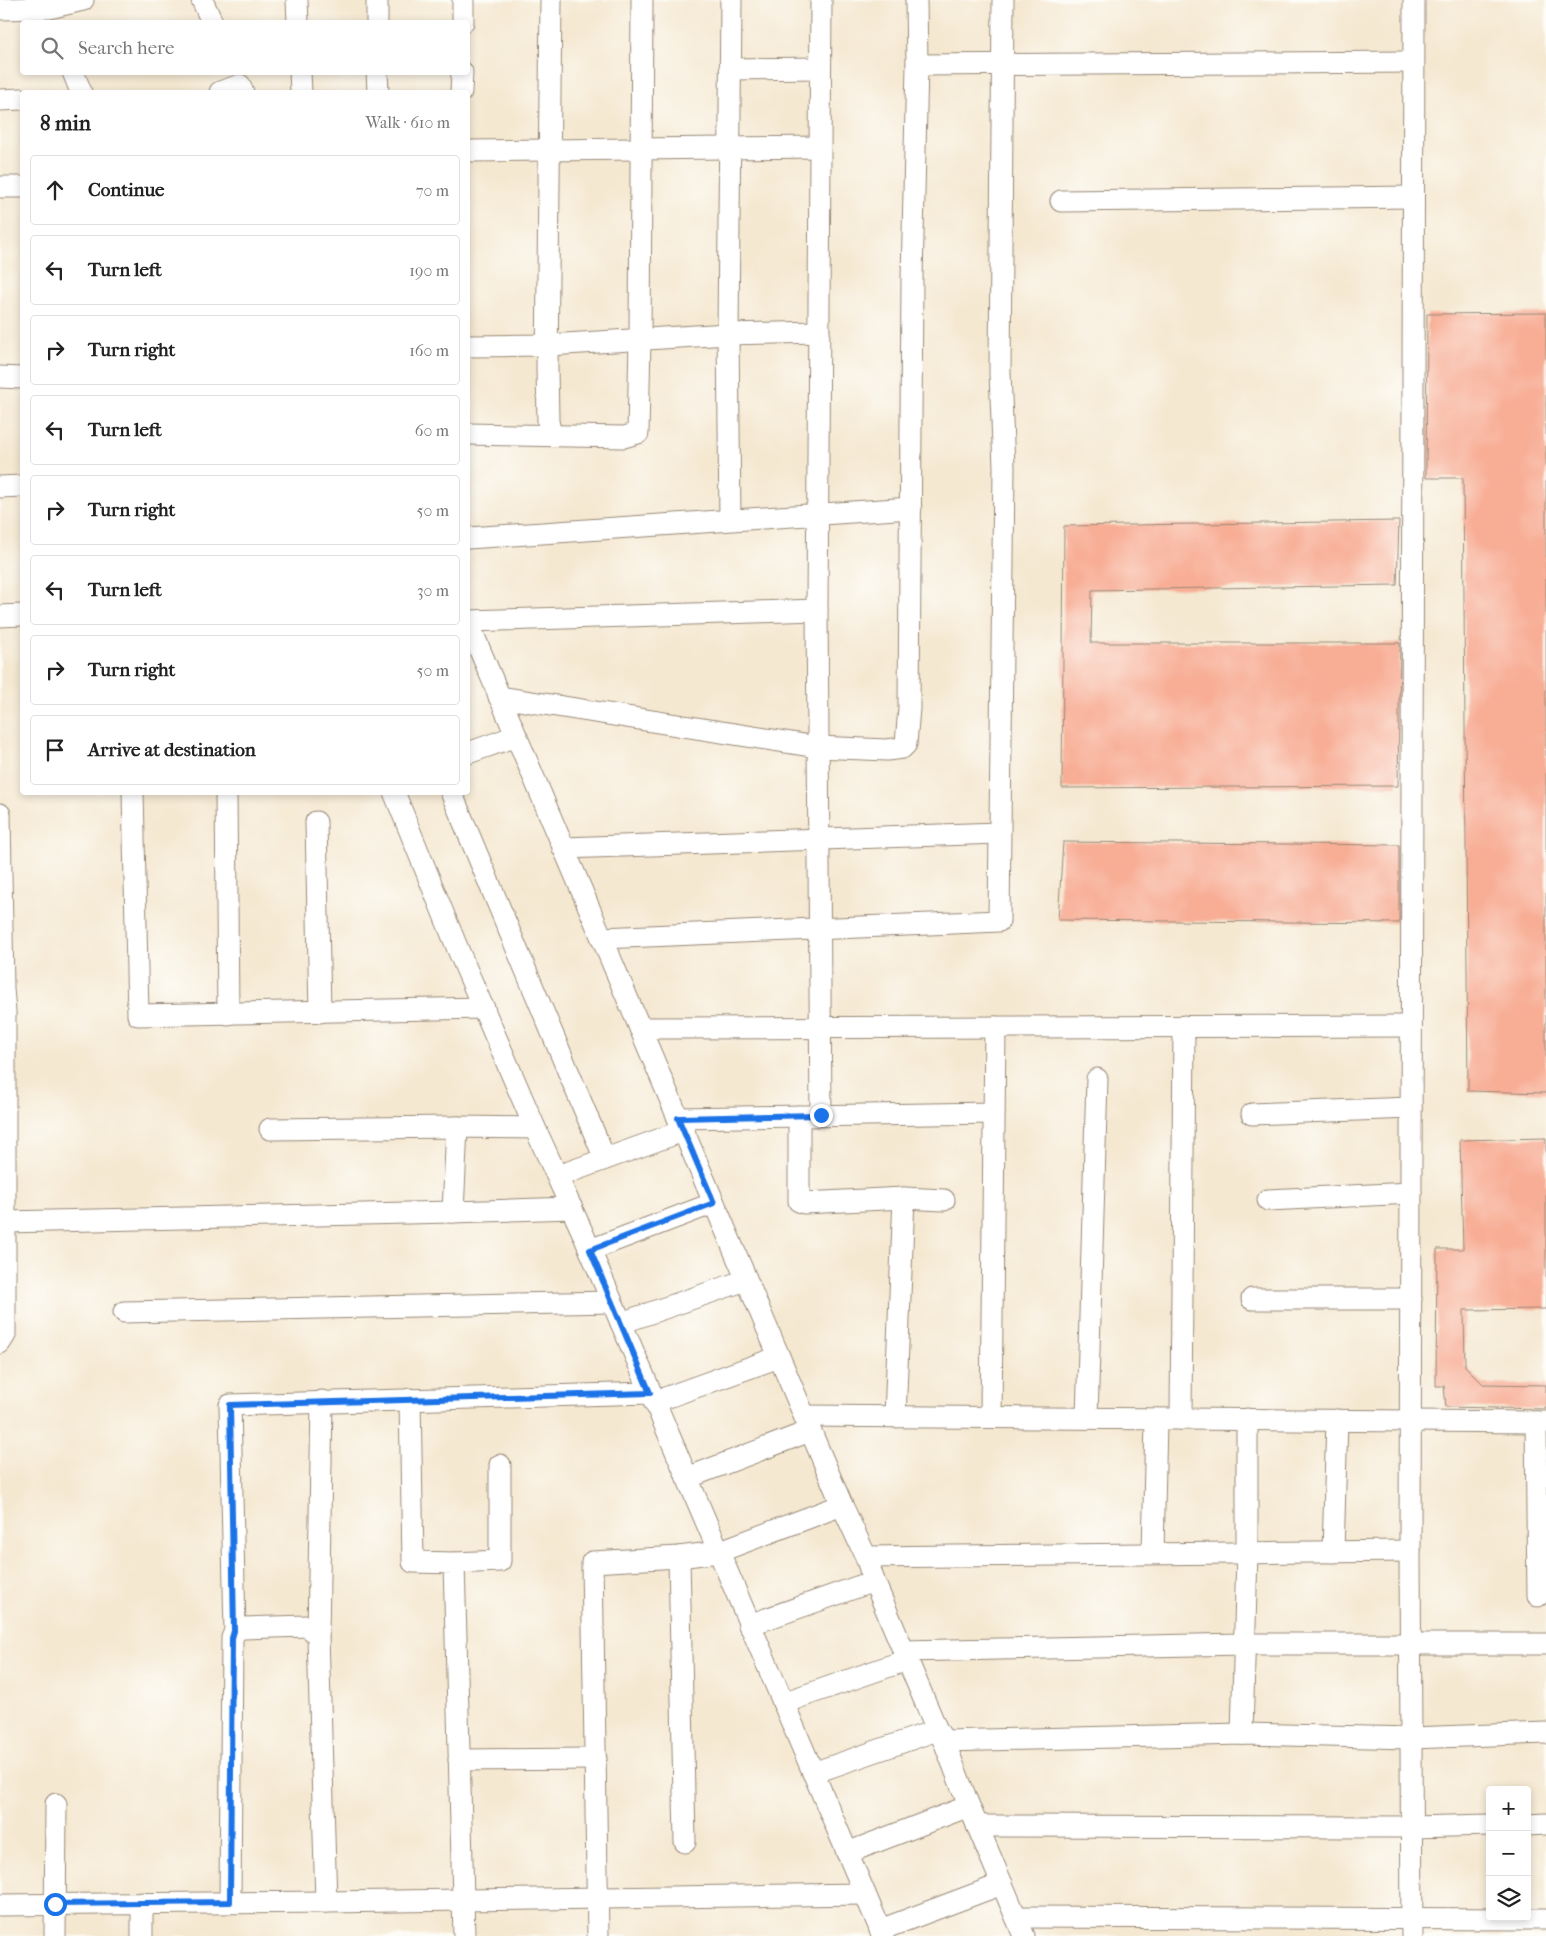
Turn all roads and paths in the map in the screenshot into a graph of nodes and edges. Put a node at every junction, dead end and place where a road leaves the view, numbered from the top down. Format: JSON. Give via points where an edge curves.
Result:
{"nodes":[{"id":1,"x":83,"y":0,"type":"edge"},
{"id":2,"x":202,"y":0,"type":"edge"},
{"id":3,"x":297,"y":0,"type":"edge"},
{"id":4,"x":377,"y":0,"type":"edge"},
{"id":5,"x":463,"y":0,"type":"edge"},
{"id":6,"x":551,"y":0,"type":"edge"},
{"id":7,"x":642,"y":0,"type":"edge"},
{"id":8,"x":731,"y":0,"type":"edge"},
{"id":9,"x":820,"y":0,"type":"edge"},
{"id":10,"x":916,"y":0,"type":"edge"},
{"id":11,"x":1002,"y":0,"type":"edge"},
{"id":12,"x":1414,"y":0,"type":"edge"},
{"id":13,"x":0,"y":9,"type":"edge"},
{"id":14,"x":50,"y":10,"type":"edge"},
{"id":15,"x":211,"y":20,"type":"edge"},
{"id":16,"x":298,"y":20,"type":"edge"},
{"id":17,"x":377,"y":20,"type":"edge"},
{"id":18,"x":463,"y":20,"type":"edge"},
{"id":19,"x":1413,"y":62,"type":"junction"},
{"id":20,"x":918,"y":64,"type":"junction"},
{"id":21,"x":1002,"y":64,"type":"junction"},
{"id":22,"x":820,"y":68,"type":"junction"},
{"id":23,"x":731,"y":69,"type":"junction"},
{"id":24,"x":74,"y":75,"type":"edge"},
{"id":25,"x":300,"y":75,"type":"edge"},
{"id":26,"x":378,"y":75,"type":"edge"},
{"id":27,"x":462,"y":75,"type":"edge"},
{"id":28,"x":238,"y":86,"type":"edge"},
{"id":29,"x":80,"y":90,"type":"edge"},
{"id":30,"x":226,"y":90,"type":"edge"},
{"id":31,"x":301,"y":90,"type":"edge"},
{"id":32,"x":378,"y":90,"type":"edge"},
{"id":33,"x":461,"y":90,"type":"edge"},
{"id":34,"x":20,"y":99,"type":"edge"},
{"id":35,"x":0,"y":100,"type":"edge"},
{"id":36,"x":820,"y":147,"type":"junction"},
{"id":37,"x":729,"y":148,"type":"junction"},
{"id":38,"x":640,"y":149,"type":"junction"},
{"id":39,"x":549,"y":150,"type":"junction"},
{"id":40,"x":470,"y":151,"type":"edge"},
{"id":41,"x":0,"y":187,"type":"edge"},
{"id":42,"x":20,"y":187,"type":"edge"},
{"id":43,"x":1413,"y":198,"type":"junction"},
{"id":44,"x":1061,"y":202,"type":"dead end"},
{"id":45,"x":820,"y":332,"type":"junction"},
{"id":46,"x":728,"y":334,"type":"junction"},
{"id":47,"x":640,"y":340,"type":"junction"},
{"id":48,"x":549,"y":345,"type":"junction"},
{"id":49,"x":470,"y":346,"type":"edge"},
{"id":50,"x":0,"y":377,"type":"edge"},
{"id":51,"x":20,"y":378,"type":"edge"},
{"id":52,"x":470,"y":434,"type":"edge"},
{"id":53,"x":550,"y":435,"type":"junction"},
{"id":54,"x":0,"y":486,"type":"edge"},
{"id":55,"x":20,"y":486,"type":"edge"},
{"id":56,"x":911,"y":508,"type":"junction"},
{"id":57,"x":817,"y":514,"type":"junction"},
{"id":58,"x":730,"y":519,"type":"junction"},
{"id":59,"x":470,"y":538,"type":"edge"},
{"id":60,"x":817,"y":610,"type":"junction"},
{"id":61,"x":20,"y":615,"type":"edge"},
{"id":62,"x":0,"y":616,"type":"edge"},
{"id":63,"x":470,"y":622,"type":"edge"},
{"id":64,"x":470,"y":627,"type":"edge"},
{"id":65,"x":499,"y":697,"type":"junction"},
{"id":66,"x":516,"y":736,"type":"junction"},
{"id":67,"x":817,"y":747,"type":"junction"},
{"id":68,"x":470,"y":752,"type":"edge"},
{"id":69,"x":133,"y":795,"type":"edge"},
{"id":70,"x":226,"y":795,"type":"edge"},
{"id":71,"x":395,"y":795,"type":"edge"},
{"id":72,"x":452,"y":795,"type":"edge"},
{"id":73,"x":0,"y":814,"type":"edge"},
{"id":74,"x":316,"y":822,"type":"dead end"},
{"id":75,"x":999,"y":833,"type":"junction"},
{"id":76,"x":819,"y":839,"type":"junction"},
{"id":77,"x":563,"y":848,"type":"junction"},
{"id":78,"x":1,"y":918,"type":"edge"},
{"id":79,"x":820,"y":929,"type":"junction"},
{"id":80,"x":602,"y":938,"type":"junction"},
{"id":81,"x":2,"y":989,"type":"edge"},
{"id":82,"x":484,"y":1008,"type":"junction"},
{"id":83,"x":320,"y":1012,"type":"junction"},
{"id":84,"x":228,"y":1014,"type":"junction"},
{"id":85,"x":1184,"y":1026,"type":"junction"},
{"id":86,"x":1411,"y":1026,"type":"junction"},
{"id":87,"x":996,"y":1027,"type":"junction"},
{"id":88,"x":640,"y":1028,"type":"junction"},
{"id":89,"x":819,"y":1028,"type":"junction"},
{"id":90,"x":1097,"y":1079,"type":"dead end"},
{"id":91,"x":1411,"y":1108,"type":"junction"},
{"id":92,"x":994,"y":1113,"type":"junction"},
{"id":93,"x":1252,"y":1114,"type":"dead end"},
{"id":94,"x":821,"y":1115,"type":"junction"},
{"id":95,"x":799,"y":1116,"type":"junction"},
{"id":96,"x":681,"y":1124,"type":"junction"},
{"id":97,"x":457,"y":1127,"type":"junction"},
{"id":98,"x":535,"y":1128,"type":"junction"},
{"id":99,"x":270,"y":1129,"type":"dead end"},
{"id":100,"x":605,"y":1159,"type":"junction"},
{"id":101,"x":2,"y":1168,"type":"edge"},
{"id":102,"x":558,"y":1176,"type":"junction"},
{"id":103,"x":1411,"y":1194,"type":"junction"},
{"id":104,"x":904,"y":1198,"type":"junction"},
{"id":105,"x":944,"y":1200,"type":"dead end"},
{"id":106,"x":1268,"y":1200,"type":"dead end"},
{"id":107,"x":714,"y":1203,"type":"junction"},
{"id":108,"x":572,"y":1208,"type":"junction"},
{"id":109,"x":453,"y":1212,"type":"junction"},
{"id":110,"x":5,"y":1222,"type":"junction"},
{"id":111,"x":590,"y":1250,"type":"junction"},
{"id":112,"x":746,"y":1280,"type":"junction"},
{"id":113,"x":1252,"y":1299,"type":"dead end"},
{"id":114,"x":1410,"y":1299,"type":"junction"},
{"id":115,"x":612,"y":1302,"type":"junction"},
{"id":116,"x":124,"y":1312,"type":"dead end"},
{"id":117,"x":621,"y":1323,"type":"junction"},
{"id":118,"x":0,"y":1343,"type":"edge"},
{"id":119,"x":779,"y":1357,"type":"junction"},
{"id":120,"x":652,"y":1397,"type":"junction"},
{"id":121,"x":410,"y":1399,"type":"junction"},
{"id":122,"x":322,"y":1401,"type":"junction"},
{"id":123,"x":895,"y":1417,"type":"junction"},
{"id":124,"x":991,"y":1417,"type":"junction"},
{"id":125,"x":1087,"y":1418,"type":"junction"},
{"id":126,"x":1181,"y":1419,"type":"junction"},
{"id":127,"x":1247,"y":1419,"type":"junction"},
{"id":128,"x":1156,"y":1420,"type":"junction"},
{"id":129,"x":1337,"y":1420,"type":"junction"},
{"id":130,"x":1410,"y":1420,"type":"junction"},
{"id":131,"x":1541,"y":1422,"type":"edge"},
{"id":132,"x":807,"y":1424,"type":"junction"},
{"id":133,"x":500,"y":1465,"type":"dead end"},
{"id":134,"x":687,"y":1478,"type":"junction"},
{"id":135,"x":842,"y":1505,"type":"junction"},
{"id":136,"x":1410,"y":1550,"type":"junction"},
{"id":137,"x":718,"y":1552,"type":"junction"},
{"id":138,"x":1333,"y":1552,"type":"junction"},
{"id":139,"x":1153,"y":1553,"type":"junction"},
{"id":140,"x":1247,"y":1553,"type":"junction"},
{"id":141,"x":866,"y":1557,"type":"junction"},
{"id":142,"x":679,"y":1558,"type":"junction"},
{"id":143,"x":454,"y":1563,"type":"junction"},
{"id":144,"x":874,"y":1581,"type":"junction"},
{"id":145,"x":1538,"y":1596,"type":"dead end"},
{"id":146,"x":749,"y":1625,"type":"junction"},
{"id":147,"x":234,"y":1631,"type":"junction"},
{"id":148,"x":318,"y":1636,"type":"junction"},
{"id":149,"x":1411,"y":1643,"type":"junction"},
{"id":150,"x":1244,"y":1644,"type":"junction"},
{"id":151,"x":1546,"y":1644,"type":"edge"},
{"id":152,"x":905,"y":1655,"type":"junction"},
{"id":153,"x":783,"y":1703,"type":"junction"},
{"id":154,"x":1546,"y":1733,"type":"edge"},
{"id":155,"x":1242,"y":1734,"type":"junction"},
{"id":156,"x":940,"y":1735,"type":"junction"},
{"id":157,"x":1411,"y":1738,"type":"junction"},
{"id":158,"x":596,"y":1759,"type":"junction"},
{"id":159,"x":459,"y":1760,"type":"junction"},
{"id":160,"x":813,"y":1773,"type":"junction"},
{"id":161,"x":56,"y":1804,"type":"dead end"},
{"id":162,"x":969,"y":1806,"type":"junction"},
{"id":163,"x":1546,"y":1824,"type":"edge"},
{"id":164,"x":1531,"y":1825,"type":"edge"},
{"id":165,"x":977,"y":1826,"type":"junction"},
{"id":166,"x":1486,"y":1826,"type":"edge"},
{"id":167,"x":1412,"y":1827,"type":"junction"},
{"id":168,"x":685,"y":1842,"type":"dead end"},
{"id":169,"x":847,"y":1853,"type":"junction"},
{"id":170,"x":1002,"y":1884,"type":"junction"},
{"id":171,"x":865,"y":1894,"type":"junction"},
{"id":172,"x":598,"y":1899,"type":"junction"},
{"id":173,"x":463,"y":1900,"type":"junction"},
{"id":174,"x":230,"y":1902,"type":"junction"},
{"id":175,"x":326,"y":1902,"type":"junction"},
{"id":176,"x":142,"y":1903,"type":"junction"},
{"id":177,"x":55,"y":1904,"type":"junction"},
{"id":178,"x":0,"y":1905,"type":"edge"},
{"id":179,"x":1546,"y":1920,"type":"edge"},
{"id":180,"x":1020,"y":1927,"type":"edge"},
{"id":181,"x":1412,"y":1928,"type":"edge"},
{"id":182,"x":881,"y":1933,"type":"edge"},
{"id":183,"x":55,"y":1936,"type":"edge"},
{"id":184,"x":142,"y":1936,"type":"edge"},
{"id":185,"x":464,"y":1936,"type":"edge"},
{"id":186,"x":598,"y":1936,"type":"edge"}],
"edges":[{"from":1,"to":14,"type":"street"},
{"from":2,"to":15,"type":"street"},
{"from":3,"to":16,"type":"street"},
{"from":4,"to":17,"type":"street"},
{"from":5,"to":18,"type":"street"},
{"from":6,"to":39,"type":"street"},
{"from":7,"to":38,"type":"street"},
{"from":8,"to":23,"type":"street"},
{"from":9,"to":22,"type":"street"},
{"from":10,"to":20,"type":"street"},
{"from":11,"to":21,"type":"street"},
{"from":12,"to":19,"type":"street"},
{"from":13,"to":14,"type":"street"},
{"from":19,"to":21,"type":"street"},
{"from":19,"to":43,"type":"street"},
{"from":20,"to":21,"type":"street"},
{"from":20,"to":56,"type":"street","via":[[912,278]]},
{"from":21,"to":75,"type":"street","via":[[1000,373],[1004,467]]},
{"from":22,"to":23,"type":"street"},
{"from":22,"to":36,"type":"street"},
{"from":23,"to":37,"type":"street"},
{"from":24,"to":29,"type":"street"},
{"from":25,"to":31,"type":"street"},
{"from":26,"to":32,"type":"street"},
{"from":27,"to":33,"type":"street"},
{"from":28,"to":30,"type":"street"},
{"from":34,"to":35,"type":"street"},
{"from":36,"to":37,"type":"street"},
{"from":36,"to":45,"type":"street"},
{"from":37,"to":38,"type":"street"},
{"from":37,"to":46,"type":"street"},
{"from":38,"to":39,"type":"street"},
{"from":38,"to":47,"type":"street"},
{"from":39,"to":40,"type":"street"},
{"from":39,"to":48,"type":"street"},
{"from":41,"to":42,"type":"street"},
{"from":43,"to":44,"type":"street"},
{"from":43,"to":86,"type":"street"},
{"from":45,"to":46,"type":"street"},
{"from":45,"to":57,"type":"street"},
{"from":46,"to":47,"type":"street"},
{"from":46,"to":58,"type":"street"},
{"from":47,"to":48,"type":"street"},
{"from":47,"to":53,"type":"street","via":[[638,434],[624,437]]},
{"from":48,"to":49,"type":"street"},
{"from":48,"to":53,"type":"street"},
{"from":50,"to":51,"type":"street"},
{"from":52,"to":53,"type":"street"},
{"from":54,"to":55,"type":"street"},
{"from":56,"to":57,"type":"street"},
{"from":56,"to":67,"type":"street","via":[[906,744],[902,748],[888,750]]},
{"from":57,"to":58,"type":"street"},
{"from":57,"to":60,"type":"street"},
{"from":58,"to":59,"type":"street"},
{"from":60,"to":63,"type":"street"},
{"from":60,"to":67,"type":"street"},
{"from":61,"to":62,"type":"street"},
{"from":64,"to":65,"type":"street"},
{"from":65,"to":66,"type":"street"},
{"from":65,"to":67,"type":"street"},
{"from":66,"to":68,"type":"street"},
{"from":66,"to":77,"type":"street"},
{"from":67,"to":76,"type":"street"},
{"from":69,"to":84,"type":"street","via":[[138,1015]]},
{"from":70,"to":84,"type":"street"},
{"from":71,"to":82,"type":"street"},
{"from":72,"to":100,"type":"street"},
{"from":73,"to":78,"type":"street"},
{"from":74,"to":83,"type":"street"},
{"from":75,"to":76,"type":"street"},
{"from":75,"to":79,"type":"street","via":[[999,921]]},
{"from":76,"to":77,"type":"street"},
{"from":76,"to":79,"type":"street"},
{"from":77,"to":80,"type":"street"},
{"from":78,"to":81,"type":"street"},
{"from":79,"to":80,"type":"street"},
{"from":79,"to":89,"type":"street"},
{"from":80,"to":88,"type":"street"},
{"from":81,"to":101,"type":"street","via":[[5,1011]]},
{"from":82,"to":83,"type":"street"},
{"from":82,"to":98,"type":"street"},
{"from":83,"to":84,"type":"street"},
{"from":85,"to":86,"type":"street"},
{"from":85,"to":87,"type":"street"},
{"from":85,"to":126,"type":"street"},
{"from":86,"to":91,"type":"street"},
{"from":87,"to":89,"type":"street"},
{"from":87,"to":92,"type":"street"},
{"from":88,"to":89,"type":"street"},
{"from":88,"to":96,"type":"street"},
{"from":89,"to":94,"type":"street"},
{"from":90,"to":125,"type":"street"},
{"from":91,"to":93,"type":"street"},
{"from":91,"to":103,"type":"street"},
{"from":92,"to":94,"type":"street"},
{"from":92,"to":124,"type":"street"},
{"from":94,"to":95,"type":"street"},
{"from":95,"to":96,"type":"street"},
{"from":95,"to":104,"type":"street","via":[[799,1201]]},
{"from":96,"to":100,"type":"street"},
{"from":96,"to":107,"type":"street"},
{"from":97,"to":98,"type":"street"},
{"from":97,"to":99,"type":"street"},
{"from":97,"to":109,"type":"street"},
{"from":98,"to":102,"type":"street"},
{"from":100,"to":102,"type":"street"},
{"from":101,"to":110,"type":"street"},
{"from":102,"to":108,"type":"street"},
{"from":103,"to":106,"type":"street"},
{"from":103,"to":114,"type":"street"},
{"from":104,"to":105,"type":"street"},
{"from":104,"to":123,"type":"street"},
{"from":107,"to":111,"type":"street"},
{"from":107,"to":112,"type":"street"},
{"from":108,"to":109,"type":"street"},
{"from":108,"to":111,"type":"street"},
{"from":109,"to":110,"type":"street"},
{"from":110,"to":118,"type":"street","via":[[5,1335]]},
{"from":111,"to":115,"type":"street"},
{"from":112,"to":117,"type":"street"},
{"from":112,"to":119,"type":"street"},
{"from":113,"to":114,"type":"street"},
{"from":114,"to":130,"type":"street"},
{"from":115,"to":116,"type":"street"},
{"from":115,"to":117,"type":"street"},
{"from":117,"to":120,"type":"street"},
{"from":119,"to":120,"type":"street"},
{"from":119,"to":132,"type":"street"},
{"from":120,"to":121,"type":"street"},
{"from":120,"to":134,"type":"street"},
{"from":121,"to":122,"type":"street"},
{"from":121,"to":143,"type":"street","via":[[413,1562]]},
{"from":122,"to":147,"type":"street","via":[[230,1405]]},
{"from":122,"to":148,"type":"street"},
{"from":123,"to":124,"type":"street"},
{"from":123,"to":132,"type":"street"},
{"from":124,"to":125,"type":"street"},
{"from":125,"to":128,"type":"street"},
{"from":126,"to":127,"type":"street"},
{"from":126,"to":128,"type":"street"},
{"from":127,"to":129,"type":"street"},
{"from":127,"to":140,"type":"street"},
{"from":128,"to":139,"type":"street"},
{"from":129,"to":130,"type":"street"},
{"from":129,"to":138,"type":"street"},
{"from":130,"to":131,"type":"street"},
{"from":130,"to":136,"type":"street"},
{"from":131,"to":145,"type":"street"},
{"from":132,"to":134,"type":"street"},
{"from":132,"to":135,"type":"street"},
{"from":133,"to":143,"type":"street","via":[[500,1561]]},
{"from":134,"to":137,"type":"street"},
{"from":135,"to":137,"type":"street"},
{"from":135,"to":141,"type":"street"},
{"from":136,"to":138,"type":"street"},
{"from":136,"to":149,"type":"street"},
{"from":137,"to":142,"type":"street"},
{"from":137,"to":146,"type":"street"},
{"from":138,"to":140,"type":"street"},
{"from":139,"to":140,"type":"street"},
{"from":139,"to":141,"type":"street"},
{"from":140,"to":150,"type":"street"},
{"from":141,"to":144,"type":"street"},
{"from":142,"to":158,"type":"street","via":[[592,1562]]},
{"from":142,"to":168,"type":"street"},
{"from":143,"to":159,"type":"street"},
{"from":144,"to":146,"type":"street"},
{"from":144,"to":152,"type":"street"},
{"from":146,"to":153,"type":"street"},
{"from":147,"to":148,"type":"street","via":[[308,1626]]},
{"from":147,"to":174,"type":"street"},
{"from":148,"to":175,"type":"street"},
{"from":149,"to":150,"type":"street"},
{"from":149,"to":151,"type":"street"},
{"from":149,"to":157,"type":"street"},
{"from":150,"to":152,"type":"street"},
{"from":150,"to":155,"type":"street"},
{"from":152,"to":153,"type":"street"},
{"from":152,"to":156,"type":"street"},
{"from":153,"to":160,"type":"street"},
{"from":154,"to":157,"type":"street"},
{"from":155,"to":156,"type":"street"},
{"from":155,"to":157,"type":"street"},
{"from":156,"to":160,"type":"street"},
{"from":156,"to":162,"type":"street"},
{"from":157,"to":167,"type":"street"},
{"from":158,"to":159,"type":"street"},
{"from":158,"to":172,"type":"street"},
{"from":159,"to":173,"type":"street"},
{"from":160,"to":169,"type":"street"},
{"from":161,"to":177,"type":"street"},
{"from":162,"to":165,"type":"street"},
{"from":162,"to":169,"type":"street"},
{"from":163,"to":164,"type":"street"},
{"from":165,"to":167,"type":"street"},
{"from":165,"to":170,"type":"street"},
{"from":166,"to":167,"type":"street"},
{"from":167,"to":181,"type":"street"},
{"from":169,"to":171,"type":"street"},
{"from":170,"to":180,"type":"street"},
{"from":170,"to":182,"type":"street"},
{"from":171,"to":172,"type":"street"},
{"from":171,"to":182,"type":"street"},
{"from":172,"to":173,"type":"street"},
{"from":172,"to":186,"type":"street"},
{"from":173,"to":175,"type":"street"},
{"from":173,"to":185,"type":"street"},
{"from":174,"to":175,"type":"street"},
{"from":174,"to":176,"type":"street"},
{"from":176,"to":177,"type":"street"},
{"from":176,"to":184,"type":"street"},
{"from":177,"to":178,"type":"street"},
{"from":177,"to":183,"type":"street"},
{"from":179,"to":181,"type":"street"},
{"from":180,"to":181,"type":"street"}]}
